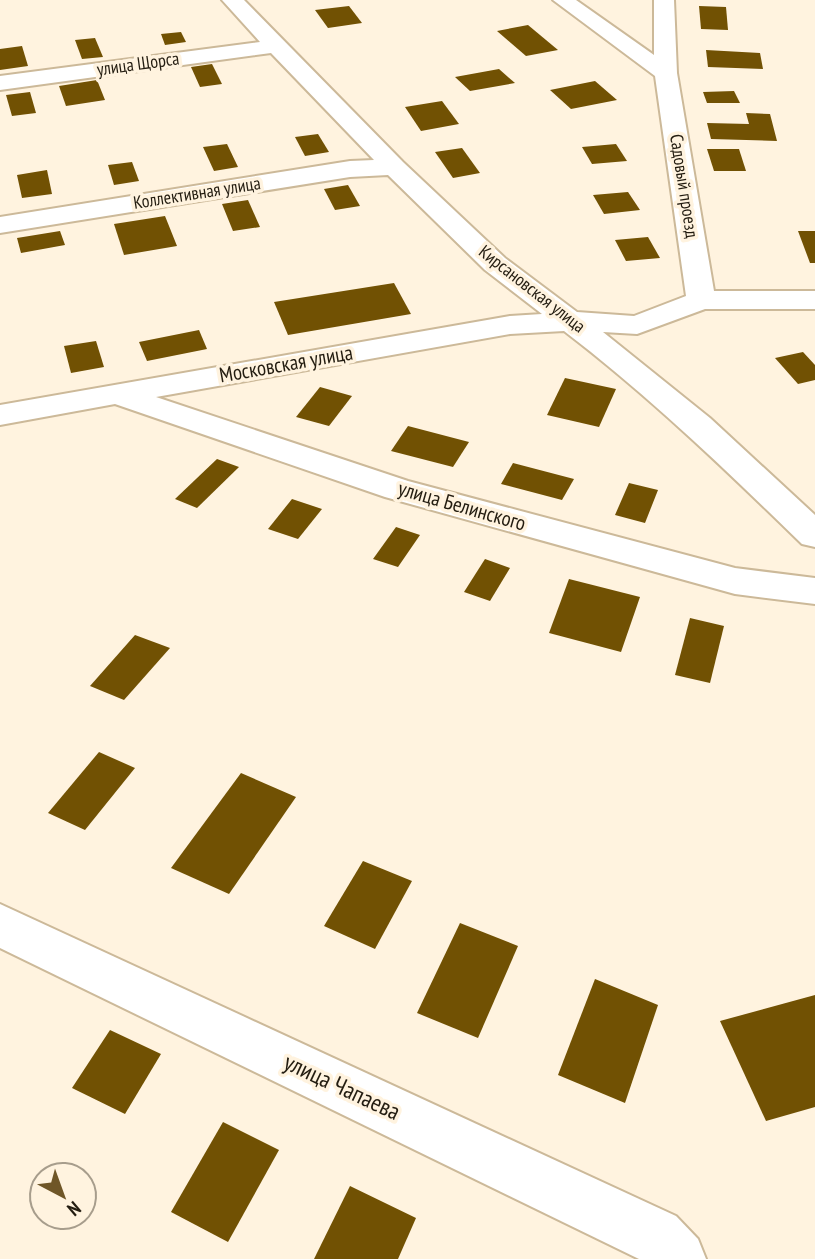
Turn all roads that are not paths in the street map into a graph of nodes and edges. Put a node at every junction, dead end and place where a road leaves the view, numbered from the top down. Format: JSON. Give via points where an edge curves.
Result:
{"nodes":[{"id":1,"x":232,"y":0,"type":"edge"},
{"id":2,"x":563,"y":0,"type":"edge"},
{"id":3,"x":664,"y":0,"type":"edge"},
{"id":4,"x":276,"y":46,"type":"junction"},
{"id":5,"x":666,"y":73,"type":"junction"},
{"id":6,"x":0,"y":83,"type":"edge"},
{"id":7,"x":394,"y":167,"type":"junction"},
{"id":8,"x":0,"y":225,"type":"edge"},
{"id":9,"x":701,"y":300,"type":"junction"},
{"id":10,"x":815,"y":300,"type":"edge"},
{"id":11,"x":573,"y":321,"type":"junction"},
{"id":12,"x":116,"y":394,"type":"junction"},
{"id":13,"x":0,"y":415,"type":"edge"},
{"id":14,"x":815,"y":535,"type":"edge"},
{"id":15,"x":815,"y":591,"type":"edge"},
{"id":16,"x":0,"y":925,"type":"edge"},
{"id":17,"x":678,"y":1259,"type":"edge"}],
"edges":[{"from":1,"to":4,"type":"street","name":"Кирсановская улица"},
{"from":2,"to":5,"type":"street"},
{"from":3,"to":5,"type":"street","name":"Садовый проезд"},
{"from":4,"to":6,"type":"street","name":"улица Щорса"},
{"from":4,"to":7,"type":"street","name":"Кирсановская улица"},
{"from":5,"to":9,"type":"street","name":"Садовый проезд"},
{"from":7,"to":8,"type":"street","name":"Коллективная улица","via":[[350,169]]},
{"from":7,"to":11,"type":"street","name":"Кирсановская улица","via":[[495,264]]},
{"from":9,"to":10,"type":"street"},
{"from":9,"to":11,"type":"street","via":[[637,325]]},
{"from":11,"to":12,"type":"street","name":"Московская улица","via":[[510,325]]},
{"from":11,"to":14,"type":"street","name":"Кирсановская улица","via":[[698,425]]},
{"from":12,"to":13,"type":"street","name":"Московская улица"},
{"from":12,"to":15,"type":"street","name":"улица Белинского","via":[[397,489],[735,582]]},
{"from":16,"to":17,"type":"street","name":"улица Чапаева","via":[[656,1236]]}]}
